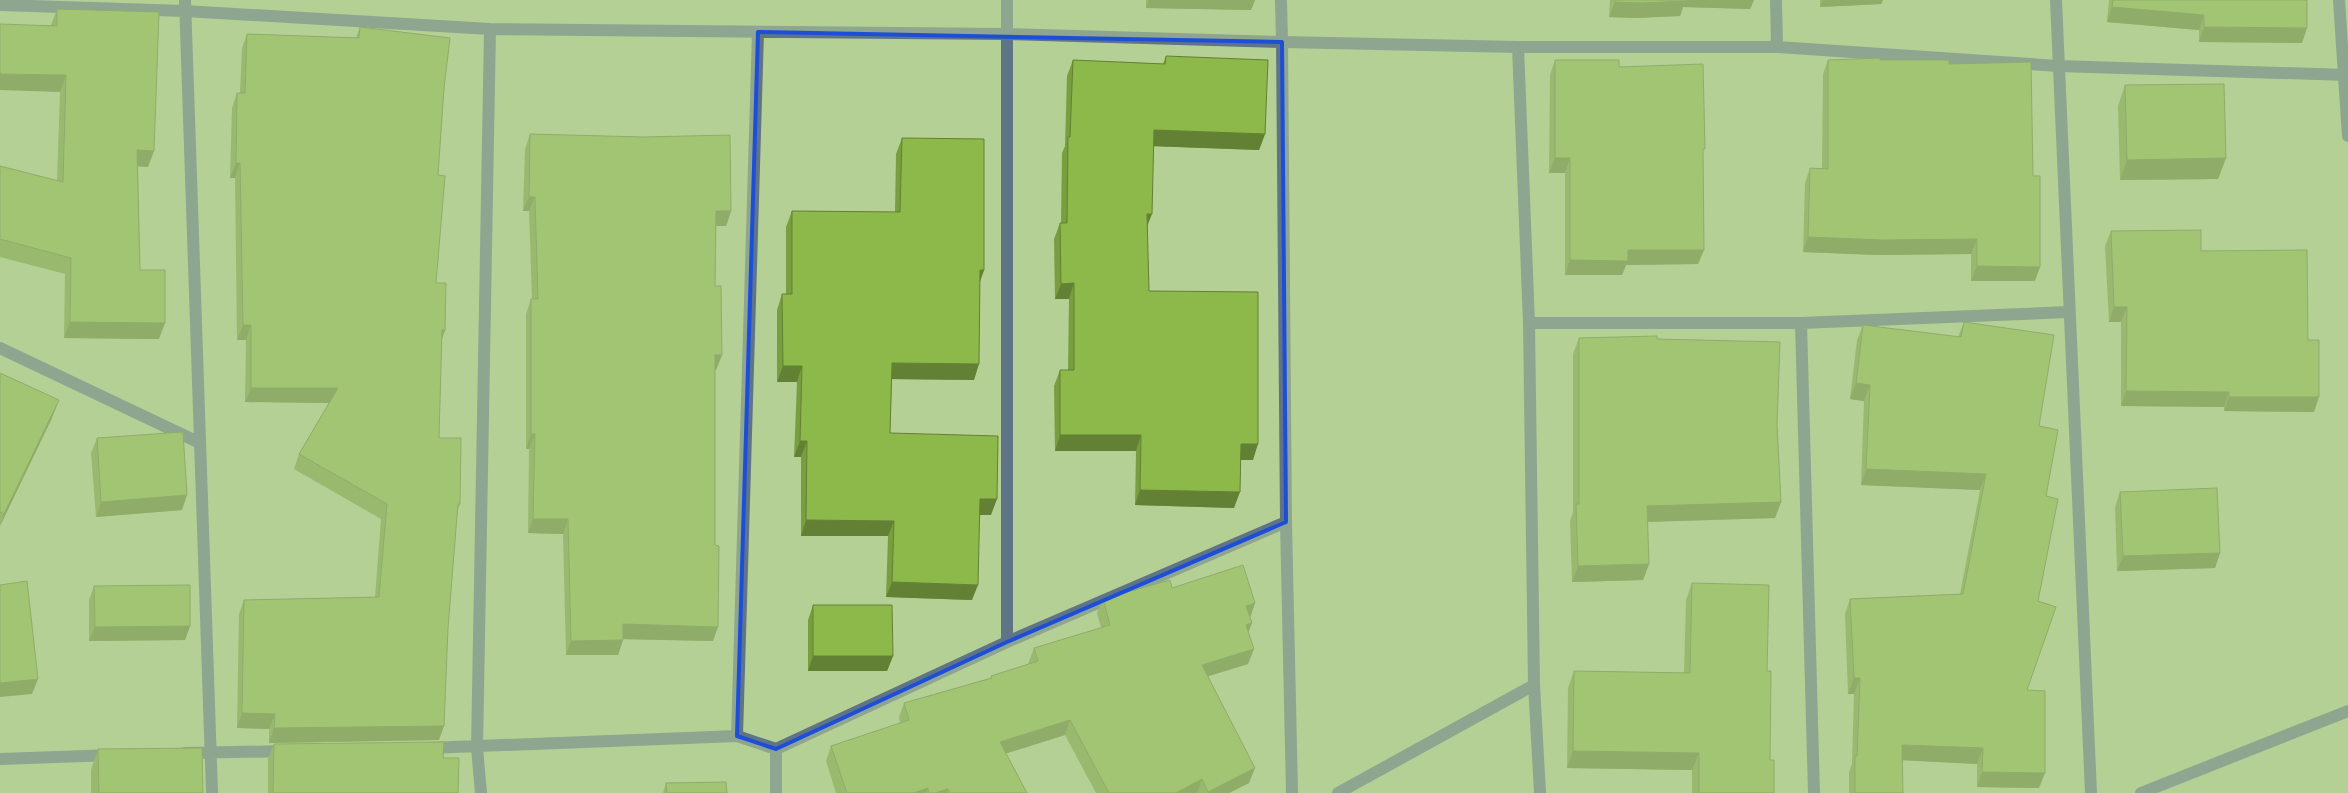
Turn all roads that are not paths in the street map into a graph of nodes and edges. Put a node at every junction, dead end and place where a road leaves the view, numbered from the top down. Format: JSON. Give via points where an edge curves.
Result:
{"nodes":[{"id":1,"x":1007,"y":0,"type":"edge"},
{"id":2,"x":1281,"y":0,"type":"edge"},
{"id":3,"x":1776,"y":0,"type":"edge"},
{"id":4,"x":2056,"y":0,"type":"edge"},
{"id":5,"x":2339,"y":0,"type":"edge"},
{"id":6,"x":0,"y":5,"type":"edge"},
{"id":7,"x":185,"y":6,"type":"edge"},
{"id":8,"x":490,"y":28,"type":"junction"},
{"id":9,"x":758,"y":32,"type":"junction"},
{"id":10,"x":1006,"y":34,"type":"junction"},
{"id":11,"x":1282,"y":42,"type":"junction"},
{"id":12,"x":1518,"y":47,"type":"junction"},
{"id":13,"x":1777,"y":47,"type":"junction"},
{"id":14,"x":2058,"y":66,"type":"junction"},
{"id":15,"x":2346,"y":75,"type":"edge"},
{"id":16,"x":2348,"y":136,"type":"edge"},
{"id":17,"x":2069,"y":312,"type":"junction"},
{"id":18,"x":1529,"y":323,"type":"junction"},
{"id":19,"x":1801,"y":323,"type":"junction"},
{"id":20,"x":0,"y":348,"type":"edge"},
{"id":21,"x":200,"y":443,"type":"junction"},
{"id":22,"x":1286,"y":522,"type":"junction"},
{"id":23,"x":1007,"y":642,"type":"junction"},
{"id":24,"x":1534,"y":685,"type":"junction"},
{"id":25,"x":2348,"y":711,"type":"edge"},
{"id":26,"x":737,"y":736,"type":"junction"},
{"id":27,"x":418,"y":748,"type":"edge"},
{"id":28,"x":478,"y":748,"type":"junction"},
{"id":29,"x":776,"y":749,"type":"junction"},
{"id":30,"x":300,"y":750,"type":"edge"},
{"id":31,"x":211,"y":752,"type":"junction"},
{"id":32,"x":173,"y":753,"type":"edge"},
{"id":33,"x":125,"y":755,"type":"edge"},
{"id":34,"x":0,"y":759,"type":"edge"},
{"id":35,"x":212,"y":793,"type":"edge"},
{"id":36,"x":481,"y":793,"type":"edge"},
{"id":37,"x":776,"y":793,"type":"edge"},
{"id":38,"x":1292,"y":793,"type":"edge"},
{"id":39,"x":1338,"y":793,"type":"edge"},
{"id":40,"x":1540,"y":793,"type":"edge"},
{"id":41,"x":1814,"y":793,"type":"edge"},
{"id":42,"x":2091,"y":793,"type":"edge"},
{"id":43,"x":2141,"y":793,"type":"edge"}],
"edges":[{"from":1,"to":10,"type":"street"},
{"from":2,"to":11,"type":"street"},
{"from":3,"to":13,"type":"street"},
{"from":4,"to":14,"type":"street"},
{"from":5,"to":15,"type":"street"},
{"from":6,"to":7,"type":"street"},
{"from":7,"to":8,"type":"street"},
{"from":7,"to":21,"type":"street"},
{"from":8,"to":9,"type":"street"},
{"from":8,"to":28,"type":"street"},
{"from":9,"to":10,"type":"street"},
{"from":9,"to":26,"type":"street"},
{"from":10,"to":11,"type":"street"},
{"from":10,"to":23,"type":"street"},
{"from":11,"to":12,"type":"street"},
{"from":11,"to":22,"type":"street"},
{"from":12,"to":13,"type":"street"},
{"from":12,"to":18,"type":"street"},
{"from":13,"to":14,"type":"street"},
{"from":14,"to":15,"type":"street"},
{"from":14,"to":17,"type":"street"},
{"from":15,"to":16,"type":"street"},
{"from":17,"to":19,"type":"street"},
{"from":17,"to":42,"type":"street"},
{"from":18,"to":19,"type":"street"},
{"from":18,"to":24,"type":"street"},
{"from":19,"to":41,"type":"street"},
{"from":20,"to":21,"type":"street"},
{"from":21,"to":31,"type":"street"},
{"from":22,"to":23,"type":"street"},
{"from":22,"to":38,"type":"street"},
{"from":23,"to":29,"type":"street"},
{"from":24,"to":39,"type":"street"},
{"from":24,"to":40,"type":"street"},
{"from":25,"to":43,"type":"street"},
{"from":26,"to":28,"type":"street"},
{"from":26,"to":29,"type":"street"},
{"from":27,"to":28,"type":"street"},
{"from":28,"to":36,"type":"street"},
{"from":29,"to":37,"type":"street"},
{"from":30,"to":31,"type":"street"},
{"from":31,"to":32,"type":"street"},
{"from":31,"to":35,"type":"street"},
{"from":33,"to":34,"type":"street"}]}
